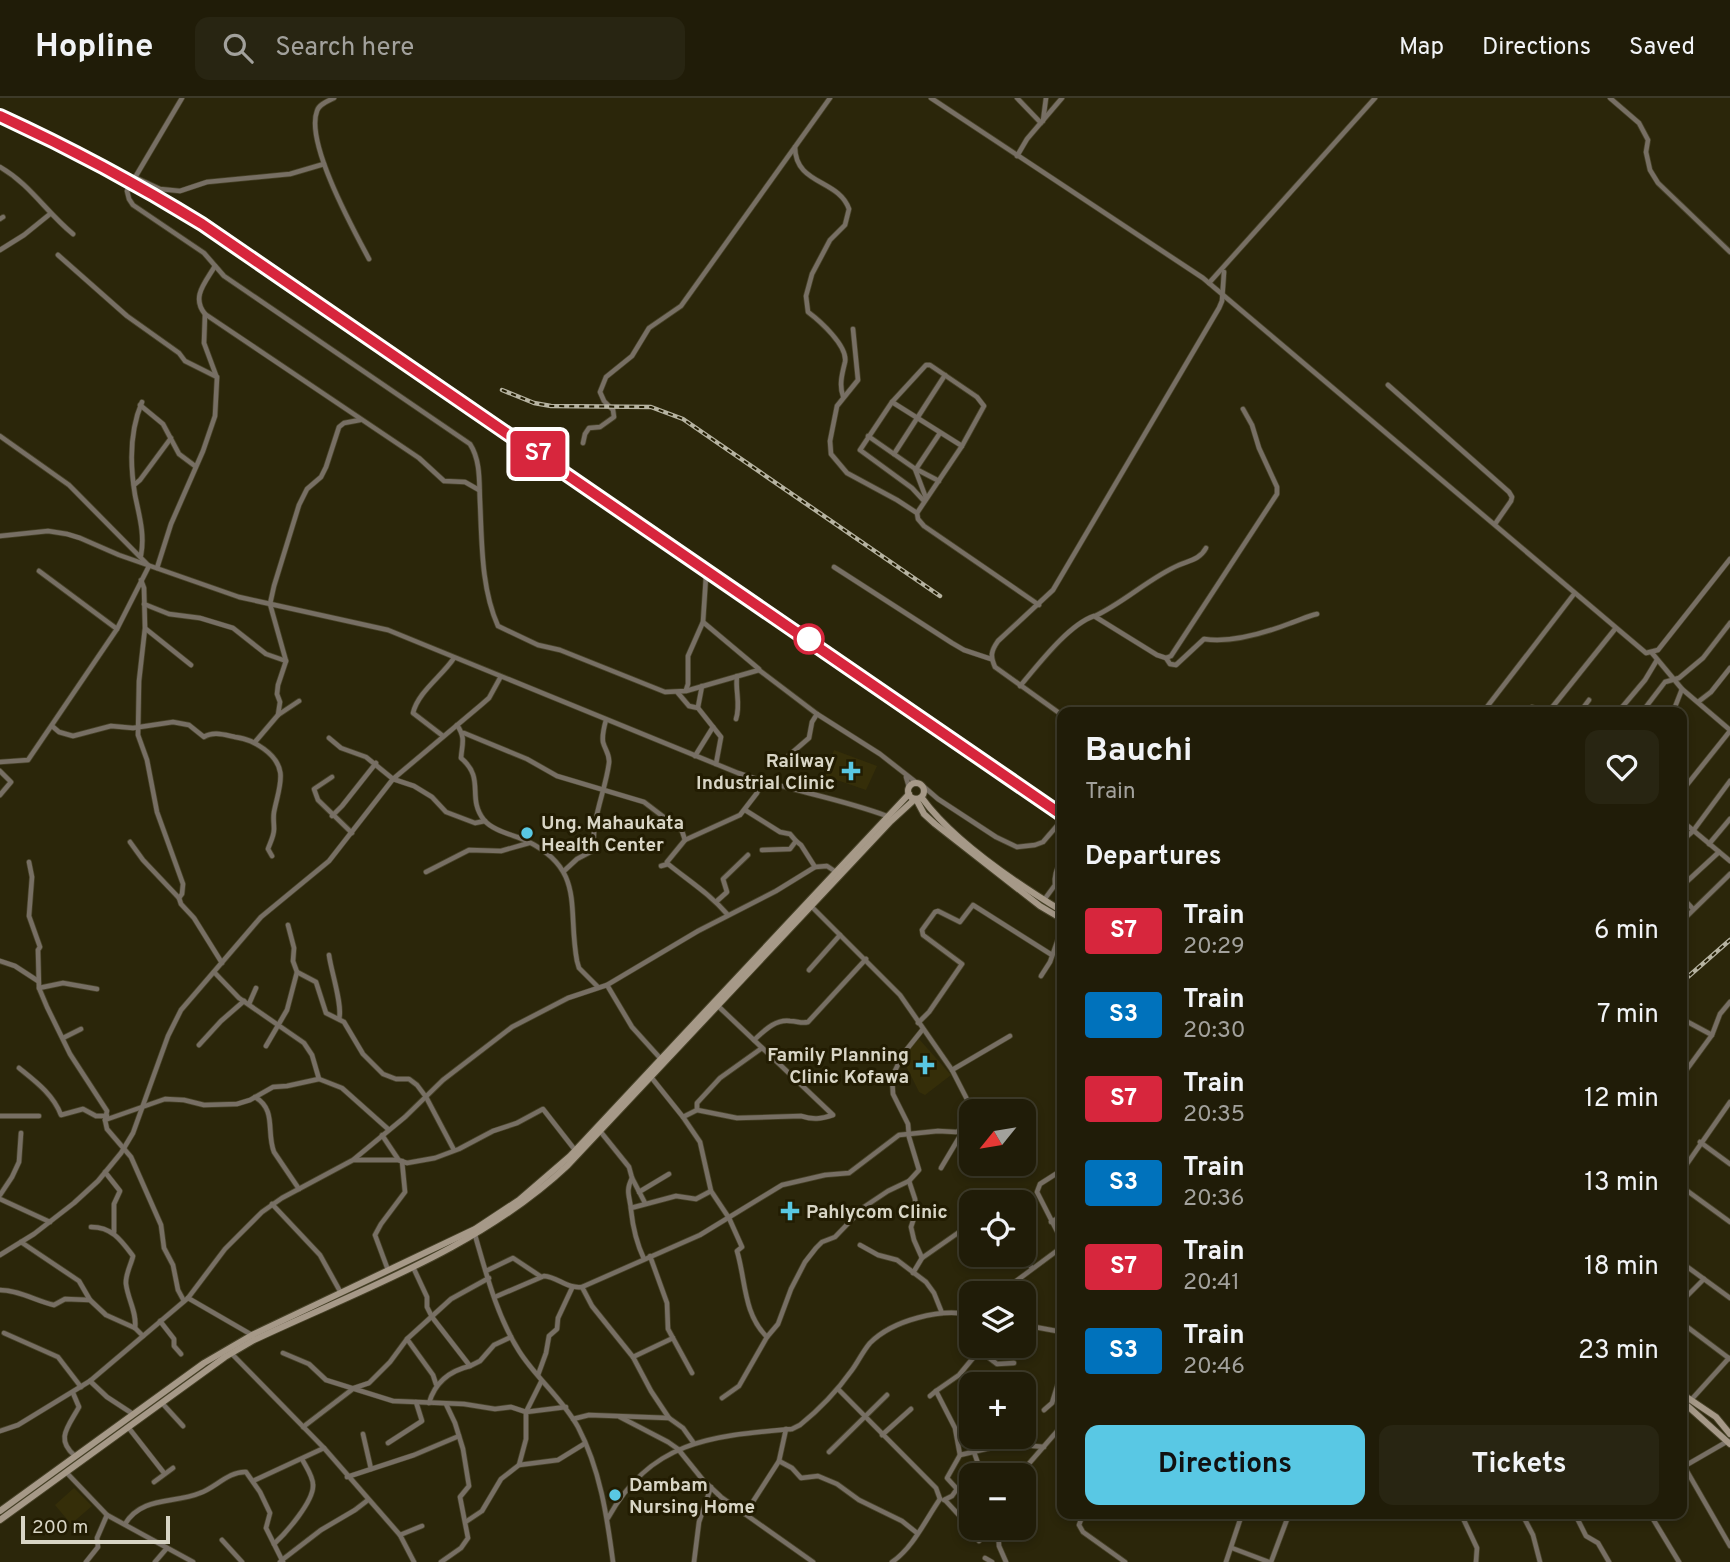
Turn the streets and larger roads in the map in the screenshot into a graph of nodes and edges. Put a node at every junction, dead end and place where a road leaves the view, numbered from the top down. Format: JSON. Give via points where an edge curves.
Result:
{"nodes":[{"id":1,"x":182,"y":98,"type":"edge"},
{"id":2,"x":334,"y":98,"type":"edge"},
{"id":3,"x":830,"y":98,"type":"edge"},
{"id":4,"x":931,"y":98,"type":"edge"},
{"id":5,"x":1017,"y":98,"type":"edge"},
{"id":6,"x":1046,"y":98,"type":"edge"},
{"id":7,"x":1062,"y":98,"type":"edge"},
{"id":8,"x":1375,"y":98,"type":"edge"},
{"id":9,"x":1610,"y":98,"type":"edge"},
{"id":10,"x":1042,"y":123,"type":"junction"},
{"id":11,"x":795,"y":147,"type":"junction"},
{"id":12,"x":1017,"y":156,"type":"junction"},
{"id":13,"x":324,"y":164,"type":"junction"},
{"id":14,"x":0,"y":167,"type":"edge"},
{"id":15,"x":134,"y":177,"type":"junction"},
{"id":16,"x":50,"y":214,"type":"junction"},
{"id":17,"x":72,"y":234,"type":"dead end"},
{"id":18,"x":0,"y":250,"type":"edge"},
{"id":19,"x":1730,"y":252,"type":"edge"},
{"id":20,"x":58,"y":255,"type":"dead end"},
{"id":21,"x":369,"y":259,"type":"dead end"},
{"id":22,"x":1226,"y":265,"type":"junction"},
{"id":23,"x":215,"y":266,"type":"junction"},
{"id":24,"x":1223,"y":272,"type":"junction"},
{"id":25,"x":1216,"y":273,"type":"junction"},
{"id":26,"x":1203,"y":278,"type":"junction"},
{"id":27,"x":1211,"y":285,"type":"junction"},
{"id":28,"x":1223,"y":294,"type":"junction"},
{"id":29,"x":205,"y":314,"type":"junction"},
{"id":30,"x":853,"y":329,"type":"dead end"},
{"id":31,"x":945,"y":375,"type":"junction"},
{"id":32,"x":218,"y":377,"type":"junction"},
{"id":33,"x":1388,"y":385,"type":"dead end"},
{"id":34,"x":843,"y":396,"type":"junction"},
{"id":35,"x":892,"y":402,"type":"junction"},
{"id":36,"x":1243,"y":409,"type":"dead end"},
{"id":37,"x":917,"y":418,"type":"junction"},
{"id":38,"x":361,"y":421,"type":"junction"},
{"id":39,"x":940,"y":433,"type":"junction"},
{"id":40,"x":0,"y":436,"type":"edge"},
{"id":41,"x":868,"y":436,"type":"junction"},
{"id":42,"x":172,"y":438,"type":"junction"},
{"id":43,"x":583,"y":443,"type":"dead end"},
{"id":44,"x":962,"y":446,"type":"junction"},
{"id":45,"x":894,"y":454,"type":"junction"},
{"id":46,"x":195,"y":466,"type":"junction"},
{"id":47,"x":915,"y":468,"type":"junction"},
{"id":48,"x":939,"y":481,"type":"junction"},
{"id":49,"x":134,"y":485,"type":"junction"},
{"id":50,"x":479,"y":490,"type":"junction"},
{"id":51,"x":925,"y":499,"type":"junction"},
{"id":52,"x":917,"y":513,"type":"junction"},
{"id":53,"x":1495,"y":524,"type":"junction"},
{"id":54,"x":0,"y":536,"type":"edge"},
{"id":55,"x":1206,"y":548,"type":"dead end"},
{"id":56,"x":141,"y":555,"type":"junction"},
{"id":57,"x":1730,"y":559,"type":"edge"},
{"id":58,"x":149,"y":566,"type":"junction"},
{"id":59,"x":834,"y":567,"type":"dead end"},
{"id":60,"x":157,"y":568,"type":"junction"},
{"id":61,"x":39,"y":571,"type":"dead end"},
{"id":62,"x":706,"y":576,"type":"dead end"},
{"id":63,"x":141,"y":580,"type":"junction"},
{"id":64,"x":1574,"y":594,"type":"junction"},
{"id":65,"x":144,"y":604,"type":"junction"},
{"id":66,"x":270,"y":604,"type":"junction"},
{"id":67,"x":1039,"y":605,"type":"junction"},
{"id":68,"x":1317,"y":614,"type":"dead end"},
{"id":69,"x":1094,"y":616,"type":"junction"},
{"id":70,"x":703,"y":622,"type":"junction"},
{"id":71,"x":1730,"y":623,"type":"edge"},
{"id":72,"x":145,"y":628,"type":"junction"},
{"id":73,"x":1615,"y":628,"type":"junction"},
{"id":74,"x":117,"y":629,"type":"junction"},
{"id":75,"x":1652,"y":653,"type":"junction"},
{"id":76,"x":454,"y":658,"type":"junction"},
{"id":77,"x":1166,"y":658,"type":"junction"},
{"id":78,"x":991,"y":659,"type":"junction"},
{"id":79,"x":1657,"y":660,"type":"junction"},
{"id":80,"x":286,"y":661,"type":"junction"},
{"id":81,"x":191,"y":665,"type":"dead end"},
{"id":82,"x":1730,"y":668,"type":"edge"},
{"id":83,"x":759,"y":670,"type":"junction"},
{"id":84,"x":737,"y":676,"type":"junction"},
{"id":85,"x":500,"y":678,"type":"junction"},
{"id":86,"x":1674,"y":680,"type":"junction"},
{"id":87,"x":702,"y":685,"type":"junction"},
{"id":88,"x":1020,"y":686,"type":"junction"},
{"id":89,"x":1682,"y":689,"type":"junction"},
{"id":90,"x":686,"y":691,"type":"junction"},
{"id":91,"x":677,"y":692,"type":"junction"},
{"id":92,"x":1589,"y":700,"type":"dead end"},
{"id":93,"x":299,"y":701,"type":"dead end"},
{"id":94,"x":1698,"y":702,"type":"junction"},
{"id":95,"x":1487,"y":707,"type":"edge"},
{"id":96,"x":1553,"y":707,"type":"edge"},
{"id":97,"x":1584,"y":707,"type":"edge"},
{"id":98,"x":1622,"y":707,"type":"edge"},
{"id":99,"x":1646,"y":707,"type":"edge"},
{"id":100,"x":1675,"y":707,"type":"edge"},
{"id":101,"x":698,"y":708,"type":"junction"},
{"id":102,"x":1057,"y":712,"type":"edge"},
{"id":103,"x":817,"y":714,"type":"junction"},
{"id":104,"x":278,"y":715,"type":"junction"},
{"id":105,"x":736,"y":719,"type":"dead end"},
{"id":106,"x":606,"y":720,"type":"junction"},
{"id":107,"x":457,"y":724,"type":"junction"},
{"id":108,"x":52,"y":726,"type":"junction"},
{"id":109,"x":139,"y":727,"type":"junction"},
{"id":110,"x":713,"y":727,"type":"junction"},
{"id":111,"x":1730,"y":730,"type":"edge"},
{"id":112,"x":463,"y":733,"type":"junction"},
{"id":113,"x":444,"y":736,"type":"junction"},
{"id":114,"x":329,"y":738,"type":"dead end"},
{"id":115,"x":256,"y":742,"type":"junction"},
{"id":116,"x":695,"y":756,"type":"junction"},
{"id":117,"x":0,"y":762,"type":"edge"},
{"id":118,"x":376,"y":763,"type":"junction"},
{"id":119,"x":716,"y":764,"type":"junction"},
{"id":120,"x":779,"y":764,"type":"dead end"},
{"id":121,"x":0,"y":771,"type":"edge"},
{"id":122,"x":906,"y":776,"type":"junction"},
{"id":123,"x":332,"y":777,"type":"dead end"},
{"id":124,"x":393,"y":779,"type":"junction"},
{"id":125,"x":762,"y":781,"type":"junction"},
{"id":126,"x":1730,"y":781,"type":"edge"},
{"id":127,"x":920,"y":784,"type":"junction"},
{"id":128,"x":1687,"y":786,"type":"edge"},
{"id":129,"x":604,"y":789,"type":"junction"},
{"id":130,"x":909,"y":791,"type":"junction"},
{"id":131,"x":0,"y":795,"type":"edge"},
{"id":132,"x":919,"y":798,"type":"junction"},
{"id":133,"x":938,"y":799,"type":"junction"},
{"id":134,"x":745,"y":810,"type":"junction"},
{"id":135,"x":332,"y":816,"type":"junction"},
{"id":136,"x":887,"y":816,"type":"junction"},
{"id":137,"x":1730,"y":819,"type":"edge"},
{"id":138,"x":485,"y":821,"type":"junction"},
{"id":139,"x":1057,"y":826,"type":"edge"},
{"id":140,"x":1687,"y":826,"type":"edge"},
{"id":141,"x":1693,"y":831,"type":"junction"},
{"id":142,"x":352,"y":833,"type":"junction"},
{"id":143,"x":1687,"y":836,"type":"edge"},
{"id":144,"x":685,"y":840,"type":"junction"},
{"id":145,"x":796,"y":841,"type":"junction"},
{"id":146,"x":130,"y":842,"type":"dead end"},
{"id":147,"x":530,"y":842,"type":"junction"},
{"id":148,"x":1709,"y":844,"type":"junction"},
{"id":149,"x":762,"y":850,"type":"dead end"},
{"id":150,"x":1719,"y":852,"type":"junction"},
{"id":151,"x":748,"y":855,"type":"dead end"},
{"id":152,"x":272,"y":856,"type":"dead end"},
{"id":153,"x":1730,"y":861,"type":"edge"},
{"id":154,"x":29,"y":862,"type":"dead end"},
{"id":155,"x":667,"y":862,"type":"dead end"},
{"id":156,"x":661,"y":866,"type":"dead end"},
{"id":157,"x":815,"y":867,"type":"junction"},
{"id":158,"x":564,"y":871,"type":"junction"},
{"id":159,"x":1057,"y":871,"type":"edge"},
{"id":160,"x":426,"y":872,"type":"dead end"},
{"id":161,"x":836,"y":872,"type":"junction"},
{"id":162,"x":1730,"y":874,"type":"edge"},
{"id":163,"x":1687,"y":881,"type":"edge"},
{"id":164,"x":1056,"y":883,"type":"joint"},
{"id":165,"x":179,"y":898,"type":"junction"},
{"id":166,"x":1044,"y":900,"type":"junction"},
{"id":167,"x":717,"y":901,"type":"junction"},
{"id":168,"x":1687,"y":903,"type":"edge"},
{"id":169,"x":812,"y":907,"type":"junction"},
{"id":170,"x":1057,"y":908,"type":"edge"},
{"id":171,"x":1693,"y":910,"type":"junction"},
{"id":172,"x":728,"y":915,"type":"junction"},
{"id":173,"x":1057,"y":916,"type":"edge"},
{"id":174,"x":1687,"y":916,"type":"edge"},
{"id":175,"x":288,"y":925,"type":"dead end"},
{"id":176,"x":840,"y":935,"type":"junction"},
{"id":177,"x":1057,"y":942,"type":"edge"},
{"id":178,"x":328,"y":955,"type":"dead end"},
{"id":179,"x":1052,"y":955,"type":"junction"},
{"id":180,"x":866,"y":959,"type":"junction"},
{"id":181,"x":0,"y":961,"type":"edge"},
{"id":182,"x":222,"y":963,"type":"junction"},
{"id":183,"x":809,"y":970,"type":"dead end"},
{"id":184,"x":214,"y":972,"type":"junction"},
{"id":185,"x":297,"y":972,"type":"junction"},
{"id":186,"x":1041,"y":976,"type":"dead end"},
{"id":187,"x":39,"y":985,"type":"junction"},
{"id":188,"x":607,"y":985,"type":"junction"},
{"id":189,"x":598,"y":987,"type":"junction"},
{"id":190,"x":256,"y":988,"type":"dead end"},
{"id":191,"x":97,"y":989,"type":"dead end"},
{"id":192,"x":1730,"y":1002,"type":"edge"},
{"id":193,"x":247,"y":1003,"type":"junction"},
{"id":194,"x":718,"y":1006,"type":"junction"},
{"id":195,"x":339,"y":1019,"type":"junction"},
{"id":196,"x":1687,"y":1022,"type":"edge"},
{"id":197,"x":918,"y":1023,"type":"junction"},
{"id":198,"x":279,"y":1024,"type":"junction"},
{"id":199,"x":81,"y":1029,"type":"dead end"},
{"id":200,"x":923,"y":1030,"type":"junction"},
{"id":201,"x":1712,"y":1035,"type":"junction"},
{"id":202,"x":1010,"y":1036,"type":"dead end"},
{"id":203,"x":62,"y":1038,"type":"junction"},
{"id":204,"x":754,"y":1041,"type":"junction"},
{"id":205,"x":199,"y":1045,"type":"dead end"},
{"id":206,"x":266,"y":1046,"type":"dead end"},
{"id":207,"x":762,"y":1048,"type":"junction"},
{"id":208,"x":660,"y":1058,"type":"junction"},
{"id":209,"x":19,"y":1068,"type":"dead end"},
{"id":210,"x":1687,"y":1069,"type":"edge"},
{"id":211,"x":952,"y":1070,"type":"junction"},
{"id":212,"x":651,"y":1077,"type":"junction"},
{"id":213,"x":319,"y":1079,"type":"junction"},
{"id":214,"x":254,"y":1097,"type":"junction"},
{"id":215,"x":426,"y":1097,"type":"junction"},
{"id":216,"x":967,"y":1099,"type":"edge"},
{"id":217,"x":1730,"y":1102,"type":"edge"},
{"id":218,"x":145,"y":1104,"type":"junction"},
{"id":219,"x":1728,"y":1109,"type":"edge"},
{"id":220,"x":696,"y":1110,"type":"junction"},
{"id":221,"x":0,"y":1116,"type":"edge"},
{"id":222,"x":39,"y":1116,"type":"dead end"},
{"id":223,"x":683,"y":1117,"type":"junction"},
{"id":224,"x":106,"y":1118,"type":"junction"},
{"id":225,"x":388,"y":1129,"type":"junction"},
{"id":226,"x":959,"y":1130,"type":"edge"},
{"id":227,"x":600,"y":1132,"type":"junction"},
{"id":228,"x":21,"y":1133,"type":"dead end"},
{"id":229,"x":908,"y":1133,"type":"junction"},
{"id":230,"x":382,"y":1135,"type":"junction"},
{"id":231,"x":959,"y":1137,"type":"edge"},
{"id":232,"x":1700,"y":1142,"type":"junction"},
{"id":233,"x":125,"y":1147,"type":"junction"},
{"id":234,"x":454,"y":1150,"type":"junction"},
{"id":235,"x":575,"y":1150,"type":"junction"},
{"id":236,"x":353,"y":1160,"type":"junction"},
{"id":237,"x":400,"y":1160,"type":"junction"},
{"id":238,"x":1687,"y":1163,"type":"edge"},
{"id":239,"x":1730,"y":1164,"type":"edge"},
{"id":240,"x":942,"y":1168,"type":"dead end"},
{"id":241,"x":105,"y":1172,"type":"junction"},
{"id":242,"x":1057,"y":1173,"type":"edge"},
{"id":243,"x":670,"y":1174,"type":"dead end"},
{"id":244,"x":632,"y":1178,"type":"junction"},
{"id":245,"x":909,"y":1181,"type":"junction"},
{"id":246,"x":299,"y":1189,"type":"junction"},
{"id":247,"x":711,"y":1191,"type":"junction"},
{"id":248,"x":1687,"y":1191,"type":"edge"},
{"id":249,"x":639,"y":1192,"type":"junction"},
{"id":250,"x":0,"y":1197,"type":"edge"},
{"id":251,"x":645,"y":1203,"type":"junction"},
{"id":252,"x":271,"y":1204,"type":"junction"},
{"id":253,"x":631,"y":1208,"type":"junction"},
{"id":254,"x":729,"y":1218,"type":"junction"},
{"id":255,"x":1057,"y":1219,"type":"edge"},
{"id":256,"x":50,"y":1222,"type":"junction"},
{"id":257,"x":1051,"y":1222,"type":"junction"},
{"id":258,"x":1730,"y":1222,"type":"edge"},
{"id":259,"x":90,"y":1227,"type":"dead end"},
{"id":260,"x":959,"y":1232,"type":"edge"},
{"id":261,"x":1057,"y":1232,"type":"edge"},
{"id":262,"x":114,"y":1233,"type":"junction"},
{"id":263,"x":475,"y":1235,"type":"junction"},
{"id":264,"x":22,"y":1242,"type":"junction"},
{"id":265,"x":860,"y":1245,"type":"dead end"},
{"id":266,"x":1057,"y":1250,"type":"edge"},
{"id":267,"x":0,"y":1255,"type":"edge"},
{"id":268,"x":647,"y":1258,"type":"junction"},
{"id":269,"x":922,"y":1258,"type":"junction"},
{"id":270,"x":413,"y":1266,"type":"junction"},
{"id":271,"x":1687,"y":1267,"type":"edge"},
{"id":272,"x":1032,"y":1268,"type":"joint"},
{"id":273,"x":389,"y":1271,"type":"junction"},
{"id":274,"x":486,"y":1271,"type":"junction"},
{"id":275,"x":913,"y":1273,"type":"junction"},
{"id":276,"x":540,"y":1277,"type":"junction"},
{"id":277,"x":489,"y":1278,"type":"junction"},
{"id":278,"x":1704,"y":1279,"type":"junction"},
{"id":279,"x":1015,"y":1281,"type":"edge"},
{"id":280,"x":582,"y":1287,"type":"junction"},
{"id":281,"x":572,"y":1288,"type":"junction"},
{"id":282,"x":0,"y":1290,"type":"edge"},
{"id":283,"x":341,"y":1294,"type":"junction"},
{"id":284,"x":1687,"y":1296,"type":"edge"},
{"id":285,"x":495,"y":1297,"type":"junction"},
{"id":286,"x":1730,"y":1298,"type":"edge"},
{"id":287,"x":186,"y":1299,"type":"junction"},
{"id":288,"x":90,"y":1300,"type":"junction"},
{"id":289,"x":959,"y":1312,"type":"edge"},
{"id":290,"x":942,"y":1313,"type":"junction"},
{"id":291,"x":432,"y":1317,"type":"junction"},
{"id":292,"x":160,"y":1321,"type":"junction"},
{"id":293,"x":1036,"y":1327,"type":"edge"},
{"id":294,"x":1687,"y":1327,"type":"edge"},
{"id":295,"x":135,"y":1328,"type":"junction"},
{"id":296,"x":1057,"y":1331,"type":"edge"},
{"id":297,"x":1,"y":1333,"type":"edge"},
{"id":298,"x":252,"y":1335,"type":"junction"},
{"id":299,"x":143,"y":1336,"type":"junction"},
{"id":300,"x":767,"y":1337,"type":"junction"},
{"id":301,"x":511,"y":1338,"type":"junction"},
{"id":302,"x":673,"y":1338,"type":"junction"},
{"id":303,"x":407,"y":1339,"type":"junction"},
{"id":304,"x":231,"y":1353,"type":"junction"},
{"id":305,"x":283,"y":1353,"type":"dead end"},
{"id":306,"x":181,"y":1354,"type":"dead end"},
{"id":307,"x":633,"y":1357,"type":"junction"},
{"id":308,"x":973,"y":1358,"type":"edge"},
{"id":309,"x":991,"y":1358,"type":"edge"},
{"id":310,"x":1729,"y":1358,"type":"edge"},
{"id":311,"x":1014,"y":1363,"type":"dead end"},
{"id":312,"x":470,"y":1366,"type":"junction"},
{"id":313,"x":692,"y":1373,"type":"dead end"},
{"id":314,"x":538,"y":1376,"type":"junction"},
{"id":315,"x":90,"y":1381,"type":"junction"},
{"id":316,"x":541,"y":1382,"type":"junction"},
{"id":317,"x":436,"y":1384,"type":"junction"},
{"id":318,"x":81,"y":1387,"type":"junction"},
{"id":319,"x":354,"y":1388,"type":"junction"},
{"id":320,"x":1057,"y":1388,"type":"edge"},
{"id":321,"x":838,"y":1389,"type":"junction"},
{"id":322,"x":936,"y":1391,"type":"junction"},
{"id":323,"x":73,"y":1393,"type":"junction"},
{"id":324,"x":887,"y":1395,"type":"dead end"},
{"id":325,"x":930,"y":1396,"type":"dead end"},
{"id":326,"x":722,"y":1398,"type":"dead end"},
{"id":327,"x":1687,"y":1401,"type":"edge"},
{"id":328,"x":162,"y":1402,"type":"junction"},
{"id":329,"x":416,"y":1402,"type":"junction"},
{"id":330,"x":429,"y":1403,"type":"junction"},
{"id":331,"x":446,"y":1403,"type":"junction"},
{"id":332,"x":1687,"y":1405,"type":"edge"},
{"id":333,"x":566,"y":1407,"type":"junction"},
{"id":334,"x":911,"y":1409,"type":"dead end"},
{"id":335,"x":1044,"y":1410,"type":"dead end"},
{"id":336,"x":526,"y":1412,"type":"junction"},
{"id":337,"x":133,"y":1414,"type":"junction"},
{"id":338,"x":865,"y":1416,"type":"junction"},
{"id":339,"x":620,"y":1417,"type":"junction"},
{"id":340,"x":669,"y":1418,"type":"junction"},
{"id":341,"x":573,"y":1419,"type":"junction"},
{"id":342,"x":183,"y":1426,"type":"dead end"},
{"id":343,"x":128,"y":1427,"type":"junction"},
{"id":344,"x":303,"y":1427,"type":"junction"},
{"id":345,"x":786,"y":1429,"type":"junction"},
{"id":346,"x":0,"y":1431,"type":"edge"},
{"id":347,"x":1057,"y":1431,"type":"edge"},
{"id":348,"x":363,"y":1434,"type":"dead end"},
{"id":349,"x":882,"y":1435,"type":"junction"},
{"id":350,"x":459,"y":1436,"type":"junction"},
{"id":351,"x":1729,"y":1439,"type":"edge"},
{"id":352,"x":388,"y":1443,"type":"dead end"},
{"id":353,"x":693,"y":1443,"type":"junction"},
{"id":354,"x":584,"y":1444,"type":"junction"},
{"id":355,"x":1044,"y":1447,"type":"junction"},
{"id":356,"x":324,"y":1448,"type":"junction"},
{"id":357,"x":678,"y":1449,"type":"junction"},
{"id":358,"x":829,"y":1452,"type":"dead end"},
{"id":359,"x":974,"y":1452,"type":"junction"},
{"id":360,"x":960,"y":1455,"type":"junction"},
{"id":361,"x":75,"y":1456,"type":"junction"},
{"id":362,"x":302,"y":1459,"type":"junction"},
{"id":363,"x":779,"y":1461,"type":"junction"},
{"id":364,"x":978,"y":1463,"type":"edge"},
{"id":365,"x":1030,"y":1463,"type":"edge"},
{"id":366,"x":519,"y":1465,"type":"junction"},
{"id":367,"x":1687,"y":1465,"type":"edge"},
{"id":368,"x":173,"y":1468,"type":"dead end"},
{"id":369,"x":371,"y":1469,"type":"junction"},
{"id":370,"x":66,"y":1472,"type":"junction"},
{"id":371,"x":164,"y":1473,"type":"junction"},
{"id":372,"x":1687,"y":1474,"type":"edge"},
{"id":373,"x":347,"y":1477,"type":"junction"},
{"id":374,"x":253,"y":1481,"type":"junction"},
{"id":375,"x":154,"y":1482,"type":"dead end"},
{"id":376,"x":711,"y":1487,"type":"junction"},
{"id":377,"x":957,"y":1489,"type":"joint"},
{"id":378,"x":943,"y":1499,"type":"junction"},
{"id":379,"x":368,"y":1500,"type":"junction"},
{"id":380,"x":0,"y":1511,"type":"edge"},
{"id":381,"x":745,"y":1514,"type":"junction"},
{"id":382,"x":107,"y":1515,"type":"junction"},
{"id":383,"x":608,"y":1518,"type":"junction"},
{"id":384,"x":1081,"y":1519,"type":"edge"},
{"id":385,"x":1241,"y":1519,"type":"edge"},
{"id":386,"x":1287,"y":1519,"type":"edge"},
{"id":387,"x":1463,"y":1519,"type":"edge"},
{"id":388,"x":1525,"y":1519,"type":"edge"},
{"id":389,"x":1577,"y":1519,"type":"edge"},
{"id":390,"x":1653,"y":1519,"type":"edge"},
{"id":391,"x":0,"y":1520,"type":"edge"},
{"id":392,"x":466,"y":1521,"type":"junction"},
{"id":393,"x":125,"y":1524,"type":"junction"},
{"id":394,"x":422,"y":1526,"type":"dead end"},
{"id":395,"x":917,"y":1533,"type":"junction"},
{"id":396,"x":400,"y":1535,"type":"junction"},
{"id":397,"x":222,"y":1540,"type":"dead end"},
{"id":398,"x":999,"y":1540,"type":"edge"},
{"id":399,"x":979,"y":1541,"type":"dead end"},
{"id":400,"x":274,"y":1545,"type":"junction"},
{"id":401,"x":1730,"y":1546,"type":"edge"},
{"id":402,"x":167,"y":1548,"type":"junction"},
{"id":403,"x":1232,"y":1548,"type":"junction"},
{"id":404,"x":985,"y":1558,"type":"dead end"},
{"id":405,"x":900,"y":1560,"type":"edge"},
{"id":406,"x":282,"y":1561,"type":"edge"},
{"id":407,"x":695,"y":1561,"type":"edge"},
{"id":408,"x":86,"y":1562,"type":"edge"},
{"id":409,"x":155,"y":1562,"type":"edge"},
{"id":410,"x":193,"y":1562,"type":"edge"},
{"id":411,"x":242,"y":1562,"type":"edge"},
{"id":412,"x":414,"y":1562,"type":"edge"},
{"id":413,"x":441,"y":1562,"type":"edge"},
{"id":414,"x":613,"y":1562,"type":"edge"},
{"id":415,"x":813,"y":1562,"type":"edge"},
{"id":416,"x":892,"y":1562,"type":"edge"},
{"id":417,"x":992,"y":1562,"type":"edge"},
{"id":418,"x":1006,"y":1562,"type":"edge"},
{"id":419,"x":1125,"y":1562,"type":"edge"},
{"id":420,"x":1226,"y":1562,"type":"edge"},
{"id":421,"x":1270,"y":1562,"type":"edge"},
{"id":422,"x":1476,"y":1562,"type":"edge"},
{"id":423,"x":1540,"y":1562,"type":"edge"},
{"id":424,"x":1609,"y":1562,"type":"edge"},
{"id":425,"x":1679,"y":1562,"type":"edge"}],
"edges":[{"from":1,"to":15,"type":"street"},
{"from":2,"to":13,"type":"street","via":[[316,111],[315,133]]},
{"from":3,"to":11,"type":"street"},
{"from":4,"to":12,"type":"street"},
{"from":5,"to":10,"type":"street"},
{"from":6,"to":10,"type":"street"},
{"from":7,"to":10,"type":"street"},
{"from":8,"to":22,"type":"street"},
{"from":9,"to":19,"type":"street","via":[[1639,123],[1648,141],[1650,170],[1658,183]]},
{"from":10,"to":12,"type":"street"},
{"from":11,"to":34,"type":"street","via":[[802,171],[843,197],[849,209],[845,225],[816,265],[806,303],[808,313],[830,331],[845,357]]},
{"from":11,"to":43,"type":"street","via":[[681,306],[649,328],[632,356],[604,379],[600,392],[614,417],[600,427],[589,428]]},
{"from":12,"to":26,"type":"street"},
{"from":13,"to":15,"type":"street","via":[[290,174],[207,182],[180,191],[160,189]]},
{"from":13,"to":21,"type":"street"},
{"from":14,"to":16,"type":"street","via":[[21,180]]},
{"from":15,"to":23,"type":"street","via":[[127,191],[133,205],[204,253]]},
{"from":16,"to":17,"type":"street"},
{"from":16,"to":18,"type":"street"},
{"from":20,"to":32,"type":"street","via":[[186,361]]},
{"from":22,"to":24,"type":"street"},
{"from":22,"to":25,"type":"street"},
{"from":23,"to":29,"type":"street","via":[[198,298]]},
{"from":23,"to":50,"type":"street","via":[[470,444],[478,463]]},
{"from":24,"to":27,"type":"street"},
{"from":24,"to":28,"type":"street"},
{"from":25,"to":26,"type":"street"},
{"from":25,"to":27,"type":"street"},
{"from":26,"to":27,"type":"street"},
{"from":27,"to":28,"type":"street"},
{"from":28,"to":53,"type":"street"},
{"from":28,"to":67,"type":"street","via":[[1058,583]]},
{"from":29,"to":32,"type":"street","via":[[204,343]]},
{"from":29,"to":38,"type":"street"},
{"from":30,"to":34,"type":"street","via":[[858,380]]},
{"from":31,"to":35,"type":"street","via":[[926,365]]},
{"from":31,"to":37,"type":"street"},
{"from":31,"to":44,"type":"street","via":[[984,405]]},
{"from":32,"to":46,"type":"street","via":[[215,416]]},
{"from":33,"to":53,"type":"street","via":[[1509,492],[1511,500]]},
{"from":34,"to":52,"type":"street","via":[[835,411],[830,441],[834,459],[846,473]]},
{"from":35,"to":37,"type":"street"},
{"from":35,"to":41,"type":"street"},
{"from":36,"to":77,"type":"street","via":[[1277,494],[1175,651]]},
{"from":37,"to":39,"type":"street"},
{"from":37,"to":45,"type":"street"},
{"from":38,"to":50,"type":"street","via":[[419,458],[444,481],[464,482]]},
{"from":38,"to":66,"type":"street","via":[[339,427],[321,477],[303,497]]},
{"from":39,"to":44,"type":"street"},
{"from":39,"to":47,"type":"street"},
{"from":40,"to":56,"type":"street","via":[[69,485]]},
{"from":41,"to":45,"type":"street"},
{"from":41,"to":51,"type":"street","via":[[860,450]]},
{"from":42,"to":46,"type":"street","via":[[179,454]]},
{"from":42,"to":49,"type":"street"},
{"from":42,"to":49,"type":"street","via":[[141,404],[135,423]]},
{"from":44,"to":48,"type":"street"},
{"from":45,"to":47,"type":"street"},
{"from":46,"to":60,"type":"street"},
{"from":47,"to":48,"type":"street"},
{"from":47,"to":51,"type":"street"},
{"from":48,"to":51,"type":"street"},
{"from":49,"to":56,"type":"street","via":[[142,521]]},
{"from":50,"to":91,"type":"street","via":[[484,564],[498,626],[652,688]]},
{"from":51,"to":52,"type":"street"},
{"from":52,"to":67,"type":"street","via":[[924,526]]},
{"from":53,"to":64,"type":"street"},
{"from":54,"to":58,"type":"street","via":[[48,531],[67,534]]},
{"from":55,"to":69,"type":"street","via":[[1200,557],[1163,573]]},
{"from":56,"to":58,"type":"street"},
{"from":57,"to":75,"type":"street"},
{"from":58,"to":60,"type":"street"},
{"from":58,"to":63,"type":"street"},
{"from":59,"to":78,"type":"street","via":[[951,643]]},
{"from":60,"to":66,"type":"street"},
{"from":61,"to":74,"type":"street"},
{"from":62,"to":70,"type":"street"},
{"from":63,"to":65,"type":"street"},
{"from":63,"to":74,"type":"street"},
{"from":64,"to":73,"type":"street"},
{"from":64,"to":95,"type":"street"},
{"from":65,"to":72,"type":"street"},
{"from":65,"to":80,"type":"street","via":[[233,628],[266,654]]},
{"from":66,"to":76,"type":"street","via":[[388,630]]},
{"from":66,"to":80,"type":"street"},
{"from":67,"to":78,"type":"street","via":[[998,641]]},
{"from":68,"to":77,"type":"street","via":[[1217,642],[1204,639],[1176,665]]},
{"from":69,"to":77,"type":"street"},
{"from":69,"to":88,"type":"street","via":[[1073,630]]},
{"from":70,"to":83,"type":"street"},
{"from":70,"to":90,"type":"street","via":[[688,656]]},
{"from":71,"to":86,"type":"street","via":[[1703,658]]},
{"from":72,"to":81,"type":"street"},
{"from":72,"to":109,"type":"street"},
{"from":73,"to":75,"type":"street"},
{"from":73,"to":96,"type":"street"},
{"from":74,"to":108,"type":"street"},
{"from":75,"to":79,"type":"street"},
{"from":76,"to":85,"type":"street"},
{"from":76,"to":113,"type":"street","via":[[413,708],[413,713]]},
{"from":78,"to":88,"type":"street"},
{"from":79,"to":86,"type":"street"},
{"from":79,"to":98,"type":"street"},
{"from":80,"to":104,"type":"street","via":[[278,685]]},
{"from":82,"to":94,"type":"street"},
{"from":83,"to":84,"type":"street"},
{"from":83,"to":103,"type":"street"},
{"from":84,"to":87,"type":"street"},
{"from":84,"to":105,"type":"street"},
{"from":85,"to":106,"type":"street"},
{"from":85,"to":107,"type":"street","via":[[489,698]]},
{"from":86,"to":89,"type":"street"},
{"from":86,"to":99,"type":"street","via":[[1665,682]]},
{"from":87,"to":90,"type":"street"},
{"from":87,"to":101,"type":"street"},
{"from":88,"to":102,"type":"street"},
{"from":89,"to":94,"type":"street"},
{"from":89,"to":100,"type":"street"},
{"from":90,"to":91,"type":"street"},
{"from":91,"to":101,"type":"street","via":[[689,706]]},
{"from":92,"to":97,"type":"street"},
{"from":93,"to":104,"type":"street"},
{"from":94,"to":111,"type":"street"},
{"from":101,"to":110,"type":"street"},
{"from":103,"to":120,"type":"street","via":[[809,738]]},
{"from":103,"to":122,"type":"street"},
{"from":104,"to":115,"type":"street"},
{"from":106,"to":116,"type":"street"},
{"from":106,"to":129,"type":"street","via":[[603,739],[609,755]]},
{"from":107,"to":112,"type":"street"},
{"from":107,"to":113,"type":"street"},
{"from":108,"to":109,"type":"street","via":[[74,736],[111,726]]},
{"from":108,"to":117,"type":"street","via":[[28,760]]},
{"from":109,"to":115,"type":"street","via":[[173,722],[189,725],[204,737],[209,733]]},
{"from":109,"to":165,"type":"street","via":[[157,812],[183,884]]},
{"from":110,"to":116,"type":"street"},
{"from":110,"to":119,"type":"street","via":[[721,737]]},
{"from":111,"to":128,"type":"street"},
{"from":112,"to":129,"type":"street","via":[[557,776]]},
{"from":112,"to":138,"type":"street","via":[[461,758],[476,778],[474,797]]},
{"from":113,"to":124,"type":"street"},
{"from":114,"to":118,"type":"street"},
{"from":115,"to":152,"type":"street","via":[[279,764],[279,794],[268,849]]},
{"from":116,"to":119,"type":"street"},
{"from":118,"to":124,"type":"street"},
{"from":118,"to":135,"type":"street"},
{"from":119,"to":125,"type":"street"},
{"from":121,"to":131,"type":"street","via":[[11,782]]},
{"from":122,"to":127,"type":"street"},
{"from":122,"to":130,"type":"street"},
{"from":123,"to":135,"type":"street","via":[[314,789]]},
{"from":124,"to":138,"type":"street","via":[[426,793],[446,812],[475,823]]},
{"from":124,"to":142,"type":"street"},
{"from":125,"to":134,"type":"street"},
{"from":125,"to":136,"type":"street","via":[[850,802]]},
{"from":126,"to":141,"type":"street"},
{"from":127,"to":130,"type":"street"},
{"from":127,"to":132,"type":"street","via":[[925,792]]},
{"from":127,"to":133,"type":"street"},
{"from":129,"to":144,"type":"street","via":[[655,808],[682,831]]},
{"from":129,"to":158,"type":"street","via":[[594,822],[594,850]]},
{"from":130,"to":132,"type":"street"},
{"from":130,"to":136,"type":"street"},
{"from":132,"to":133,"type":"street"},
{"from":132,"to":166,"type":"street","via":[[942,822]]},
{"from":132,"to":169,"type":"street","via":[[891,821]]},
{"from":132,"to":173,"type":"street","via":[[924,814],[935,824]]},
{"from":133,"to":139,"type":"street","via":[[1017,847],[1043,842]]},
{"from":134,"to":144,"type":"street"},
{"from":134,"to":145,"type":"street"},
{"from":135,"to":142,"type":"street"},
{"from":136,"to":161,"type":"street"},
{"from":137,"to":148,"type":"street"},
{"from":138,"to":147,"type":"street"},
{"from":140,"to":141,"type":"street"},
{"from":141,"to":143,"type":"street"},
{"from":141,"to":148,"type":"street"},
{"from":142,"to":182,"type":"street","via":[[329,861],[261,917]]},
{"from":144,"to":155,"type":"street"},
{"from":145,"to":149,"type":"street","via":[[790,849]]},
{"from":145,"to":157,"type":"street"},
{"from":146,"to":165,"type":"street"},
{"from":147,"to":158,"type":"street"},
{"from":147,"to":160,"type":"street","via":[[501,851],[469,850]]},
{"from":148,"to":150,"type":"street"},
{"from":150,"to":153,"type":"street"},
{"from":150,"to":163,"type":"street"},
{"from":151,"to":167,"type":"street","via":[[723,879],[727,892]]},
{"from":154,"to":187,"type":"street","via":[[29,916],[40,947]]},
{"from":156,"to":167,"type":"street","via":[[668,864]]},
{"from":157,"to":161,"type":"street","via":[[827,866]]},
{"from":157,"to":172,"type":"street"},
{"from":158,"to":189,"type":"street","via":[[572,890],[579,968]]},
{"from":159,"to":164,"type":"street"},
{"from":161,"to":208,"type":"street"},
{"from":162,"to":171,"type":"street"},
{"from":164,"to":166,"type":"street"},
{"from":165,"to":182,"type":"street"},
{"from":166,"to":170,"type":"street"},
{"from":167,"to":172,"type":"street"},
{"from":168,"to":171,"type":"street"},
{"from":169,"to":176,"type":"street"},
{"from":169,"to":194,"type":"street"},
{"from":171,"to":174,"type":"street"},
{"from":172,"to":188,"type":"street"},
{"from":175,"to":185,"type":"street"},
{"from":176,"to":180,"type":"street"},
{"from":176,"to":183,"type":"street"},
{"from":177,"to":179,"type":"street"},
{"from":178,"to":195,"type":"street","via":[[341,1008]]},
{"from":179,"to":186,"type":"street"},
{"from":179,"to":197,"type":"street","via":[[973,905],[960,922],[935,912],[923,934],[962,964]]},
{"from":180,"to":197,"type":"street","via":[[900,995]]},
{"from":180,"to":204,"type":"street","via":[[808,1022],[783,1021],[765,1029]]},
{"from":181,"to":187,"type":"street","via":[[15,966]]},
{"from":182,"to":184,"type":"street"},
{"from":184,"to":193,"type":"street"},
{"from":184,"to":218,"type":"street","via":[[174,1022]]},
{"from":185,"to":195,"type":"street","via":[[316,982],[326,1013]]},
{"from":185,"to":198,"type":"street"},
{"from":187,"to":191,"type":"street","via":[[62,983]]},
{"from":187,"to":203,"type":"street"},
{"from":188,"to":189,"type":"street"},
{"from":188,"to":208,"type":"street","via":[[632,1027]]},
{"from":189,"to":215,"type":"street","via":[[512,1027]]},
{"from":190,"to":193,"type":"street"},
{"from":192,"to":201,"type":"street"},
{"from":193,"to":198,"type":"street"},
{"from":193,"to":205,"type":"street","via":[[221,1020]]},
{"from":194,"to":204,"type":"street"},
{"from":194,"to":212,"type":"street"},
{"from":195,"to":215,"type":"street","via":[[379,1070],[413,1081]]},
{"from":196,"to":201,"type":"street"},
{"from":197,"to":200,"type":"street"},
{"from":198,"to":206,"type":"street"},
{"from":198,"to":213,"type":"street","via":[[307,1047]]},
{"from":199,"to":203,"type":"street"},
{"from":200,"to":211,"type":"street"},
{"from":200,"to":229,"type":"street","via":[[892,1077],[893,1094]]},
{"from":201,"to":210,"type":"street"},
{"from":202,"to":211,"type":"street"},
{"from":203,"to":224,"type":"street","via":[[107,1111]]},
{"from":204,"to":207,"type":"street"},
{"from":207,"to":220,"type":"street","via":[[720,1078],[697,1102]]},
{"from":207,"to":220,"type":"street","via":[[832,1115],[824,1119],[737,1118]]},
{"from":208,"to":235,"type":"street"},
{"from":209,"to":224,"type":"street","via":[[37,1082],[61,1115],[83,1110]]},
{"from":211,"to":216,"type":"street"},
{"from":212,"to":223,"type":"street"},
{"from":212,"to":227,"type":"street"},
{"from":213,"to":214,"type":"street","via":[[272,1087]]},
{"from":213,"to":225,"type":"street","via":[[342,1088]]},
{"from":214,"to":218,"type":"street","via":[[237,1104],[204,1105],[174,1098]]},
{"from":214,"to":246,"type":"street","via":[[267,1109],[271,1145]]},
{"from":215,"to":225,"type":"street"},
{"from":215,"to":234,"type":"street"},
{"from":217,"to":219,"type":"street"},
{"from":218,"to":224,"type":"street"},
{"from":218,"to":233,"type":"street"},
{"from":219,"to":232,"type":"street"},
{"from":220,"to":223,"type":"street"},
{"from":221,"to":222,"type":"street"},
{"from":223,"to":247,"type":"street","via":[[700,1142]]},
{"from":224,"to":233,"type":"street","via":[[107,1129]]},
{"from":225,"to":230,"type":"street"},
{"from":226,"to":229,"type":"street"},
{"from":227,"to":244,"type":"street","via":[[625,1161]]},
{"from":227,"to":263,"type":"street","via":[[520,1206]]},
{"from":228,"to":250,"type":"street","via":[[17,1167]]},
{"from":229,"to":245,"type":"street","via":[[919,1171]]},
{"from":229,"to":254,"type":"street","via":[[887,1142],[849,1173],[782,1185]]},
{"from":230,"to":236,"type":"street"},
{"from":230,"to":237,"type":"street"},
{"from":231,"to":240,"type":"street"},
{"from":232,"to":238,"type":"street"},
{"from":232,"to":239,"type":"street"},
{"from":233,"to":241,"type":"street"},
{"from":233,"to":287,"type":"street","via":[[161,1225],[178,1290]]},
{"from":234,"to":235,"type":"street","via":[[543,1109]]},
{"from":234,"to":237,"type":"street","via":[[414,1162]]},
{"from":235,"to":273,"type":"street","via":[[492,1219]]},
{"from":236,"to":237,"type":"street"},
{"from":236,"to":246,"type":"street"},
{"from":237,"to":273,"type":"street","via":[[405,1192],[375,1235]]},
{"from":241,"to":256,"type":"street"},
{"from":241,"to":262,"type":"street","via":[[120,1191],[114,1204]]},
{"from":242,"to":257,"type":"street","via":[[1040,1184],[1037,1192]]},
{"from":243,"to":249,"type":"street"},
{"from":244,"to":249,"type":"street"},
{"from":244,"to":253,"type":"street","via":[[626,1191]]},
{"from":245,"to":269,"type":"street","via":[[916,1212],[911,1227]]},
{"from":245,"to":300,"type":"street","via":[[864,1207],[835,1237],[816,1248]]},
{"from":246,"to":252,"type":"street"},
{"from":247,"to":251,"type":"street","via":[[695,1199],[676,1196]]},
{"from":247,"to":254,"type":"street"},
{"from":248,"to":258,"type":"street"},
{"from":249,"to":251,"type":"street"},
{"from":250,"to":256,"type":"street"},
{"from":251,"to":253,"type":"street"},
{"from":252,"to":283,"type":"street","via":[[320,1255]]},
{"from":252,"to":287,"type":"street","via":[[225,1249]]},
{"from":253,"to":268,"type":"street","via":[[634,1237]]},
{"from":254,"to":268,"type":"street"},
{"from":254,"to":300,"type":"street","via":[[742,1247],[737,1251],[747,1301],[756,1325]]},
{"from":255,"to":257,"type":"street"},
{"from":256,"to":264,"type":"street"},
{"from":257,"to":261,"type":"street"},
{"from":259,"to":262,"type":"street"},
{"from":260,"to":269,"type":"street"},
{"from":262,"to":295,"type":"street","via":[[133,1256],[126,1282]]},
{"from":263,"to":270,"type":"street"},
{"from":263,"to":274,"type":"street"},
{"from":264,"to":267,"type":"street"},
{"from":264,"to":288,"type":"street","via":[[79,1281]]},
{"from":265,"to":275,"type":"street","via":[[897,1260]]},
{"from":266,"to":272,"type":"street"},
{"from":268,"to":280,"type":"street"},
{"from":268,"to":302,"type":"street","via":[[664,1294]]},
{"from":269,"to":275,"type":"street"},
{"from":270,"to":291,"type":"street"},
{"from":270,"to":304,"type":"street"},
{"from":271,"to":278,"type":"street"},
{"from":272,"to":279,"type":"street"},
{"from":273,"to":283,"type":"street"},
{"from":274,"to":276,"type":"street","via":[[513,1258]]},
{"from":274,"to":277,"type":"street"},
{"from":275,"to":290,"type":"street","via":[[934,1293]]},
{"from":276,"to":281,"type":"street","via":[[548,1276]]},
{"from":276,"to":285,"type":"street"},
{"from":277,"to":285,"type":"street"},
{"from":277,"to":291,"type":"street","via":[[451,1299]]},
{"from":278,"to":284,"type":"street"},
{"from":278,"to":286,"type":"street"},
{"from":280,"to":281,"type":"street"},
{"from":280,"to":307,"type":"street"},
{"from":281,"to":314,"type":"street","via":[[549,1336]]},
{"from":282,"to":288,"type":"street","via":[[54,1305],[65,1299]]},
{"from":283,"to":298,"type":"street"},
{"from":285,"to":301,"type":"street"},
{"from":287,"to":292,"type":"street"},
{"from":287,"to":298,"type":"street"},
{"from":288,"to":295,"type":"street","via":[[113,1320]]},
{"from":289,"to":290,"type":"street"},
{"from":290,"to":321,"type":"street","via":[[899,1325],[876,1338]]},
{"from":291,"to":303,"type":"street"},
{"from":291,"to":312,"type":"street"},
{"from":292,"to":299,"type":"street"},
{"from":292,"to":306,"type":"street"},
{"from":293,"to":296,"type":"street"},
{"from":294,"to":310,"type":"street"},
{"from":295,"to":299,"type":"street"},
{"from":297,"to":318,"type":"street","via":[[58,1357]]},
{"from":298,"to":337,"type":"street"},
{"from":299,"to":315,"type":"street"},
{"from":300,"to":326,"type":"street","via":[[739,1386]]},
{"from":301,"to":312,"type":"street","via":[[494,1345],[480,1362]]},
{"from":301,"to":314,"type":"street"},
{"from":302,"to":307,"type":"street"},
{"from":302,"to":313,"type":"street"},
{"from":303,"to":317,"type":"street"},
{"from":303,"to":319,"type":"street","via":[[369,1383]]},
{"from":304,"to":328,"type":"street"},
{"from":304,"to":344,"type":"street"},
{"from":305,"to":319,"type":"street","via":[[309,1364],[326,1380]]},
{"from":307,"to":340,"type":"street"},
{"from":308,"to":322,"type":"street"},
{"from":309,"to":311,"type":"street","via":[[997,1364]]},
{"from":310,"to":327,"type":"street"},
{"from":312,"to":317,"type":"street"},
{"from":314,"to":316,"type":"street"},
{"from":315,"to":318,"type":"street"},
{"from":315,"to":337,"type":"street"},
{"from":316,"to":333,"type":"street"},
{"from":316,"to":336,"type":"street"},
{"from":317,"to":330,"type":"street"},
{"from":318,"to":323,"type":"street"},
{"from":319,"to":329,"type":"street","via":[[393,1401]]},
{"from":319,"to":344,"type":"street"},
{"from":320,"to":335,"type":"street","via":[[1052,1404]]},
{"from":321,"to":338,"type":"street"},
{"from":321,"to":345,"type":"street","via":[[806,1421]]},
{"from":322,"to":325,"type":"street"},
{"from":322,"to":360,"type":"street","via":[[955,1427]]},
{"from":323,"to":346,"type":"street"},
{"from":323,"to":361,"type":"street","via":[[79,1407],[64,1438],[66,1448]]},
{"from":324,"to":338,"type":"street"},
{"from":328,"to":342,"type":"street"},
{"from":328,"to":343,"type":"street"},
{"from":329,"to":330,"type":"street"},
{"from":329,"to":352,"type":"street","via":[[422,1422]]},
{"from":330,"to":331,"type":"street"},
{"from":331,"to":336,"type":"street"},
{"from":331,"to":350,"type":"street"},
{"from":332,"to":351,"type":"street"},
{"from":333,"to":336,"type":"street"},
{"from":333,"to":341,"type":"street"},
{"from":334,"to":349,"type":"street"},
{"from":336,"to":366,"type":"street","via":[[526,1439]]},
{"from":337,"to":361,"type":"street"},
{"from":338,"to":349,"type":"street"},
{"from":338,"to":358,"type":"street"},
{"from":339,"to":340,"type":"street"},
{"from":339,"to":341,"type":"street"},
{"from":339,"to":357,"type":"street"},
{"from":340,"to":353,"type":"street"},
{"from":341,"to":354,"type":"street"},
{"from":343,"to":370,"type":"street"},
{"from":343,"to":371,"type":"street"},
{"from":344,"to":356,"type":"street"},
{"from":345,"to":353,"type":"street"},
{"from":345,"to":363,"type":"street"},
{"from":347,"to":355,"type":"street"},
{"from":348,"to":369,"type":"street"},
{"from":349,"to":378,"type":"street"},
{"from":350,"to":369,"type":"street"},
{"from":350,"to":392,"type":"street","via":[[469,1486],[460,1497]]},
{"from":351,"to":367,"type":"street"},
{"from":353,"to":357,"type":"street"},
{"from":354,"to":366,"type":"street","via":[[558,1460]]},
{"from":354,"to":383,"type":"street"},
{"from":355,"to":359,"type":"street"},
{"from":355,"to":365,"type":"street"},
{"from":356,"to":362,"type":"street"},
{"from":356,"to":373,"type":"street"},
{"from":357,"to":376,"type":"street"},
{"from":357,"to":383,"type":"street","via":[[639,1476]]},
{"from":359,"to":360,"type":"street"},
{"from":359,"to":364,"type":"street"},
{"from":360,"to":377,"type":"street","via":[[947,1478]]},
{"from":361,"to":380,"type":"street"},
{"from":362,"to":374,"type":"street"},
{"from":362,"to":400,"type":"street","via":[[314,1486],[297,1520]]},
{"from":363,"to":381,"type":"street"},
{"from":363,"to":395,"type":"street","via":[[801,1478],[818,1476],[837,1484]]},
{"from":366,"to":392,"type":"street","via":[[501,1479],[482,1511]]},
{"from":368,"to":371,"type":"street"},
{"from":369,"to":373,"type":"street"},
{"from":370,"to":382,"type":"street"},
{"from":370,"to":391,"type":"street"},
{"from":371,"to":375,"type":"street"},
{"from":372,"to":401,"type":"street"},
{"from":373,"to":379,"type":"street"},
{"from":374,"to":393,"type":"street","via":[[246,1472],[238,1472],[203,1493],[146,1506]]},
{"from":374,"to":400,"type":"street","via":[[270,1513],[266,1528]]},
{"from":376,"to":381,"type":"street"},
{"from":376,"to":407,"type":"street","via":[[699,1522]]},
{"from":377,"to":378,"type":"street"},
{"from":378,"to":395,"type":"street"},
{"from":378,"to":399,"type":"street"},
{"from":379,"to":396,"type":"street"},
{"from":379,"to":406,"type":"street"},
{"from":381,"to":415,"type":"street"},
{"from":382,"to":393,"type":"street"},
{"from":382,"to":408,"type":"street","via":[[98,1547]]},
{"from":383,"to":414,"type":"street"},
{"from":384,"to":419,"type":"street","via":[[1083,1532]]},
{"from":385,"to":403,"type":"street"},
{"from":386,"to":421,"type":"street"},
{"from":387,"to":422,"type":"street","via":[[1476,1548]]},
{"from":388,"to":423,"type":"street"},
{"from":389,"to":424,"type":"street"},
{"from":390,"to":425,"type":"street"},
{"from":392,"to":413,"type":"street","via":[[468,1538]]},
{"from":393,"to":402,"type":"street"},
{"from":394,"to":396,"type":"street"},
{"from":395,"to":405,"type":"street"},
{"from":396,"to":412,"type":"street"},
{"from":397,"to":411,"type":"street"},
{"from":398,"to":418,"type":"street"},
{"from":400,"to":406,"type":"street"},
{"from":402,"to":409,"type":"street"},
{"from":402,"to":410,"type":"street"},
{"from":403,"to":420,"type":"street"},
{"from":403,"to":421,"type":"street"},
{"from":404,"to":417,"type":"street"},
{"from":405,"to":416,"type":"street"}]}
